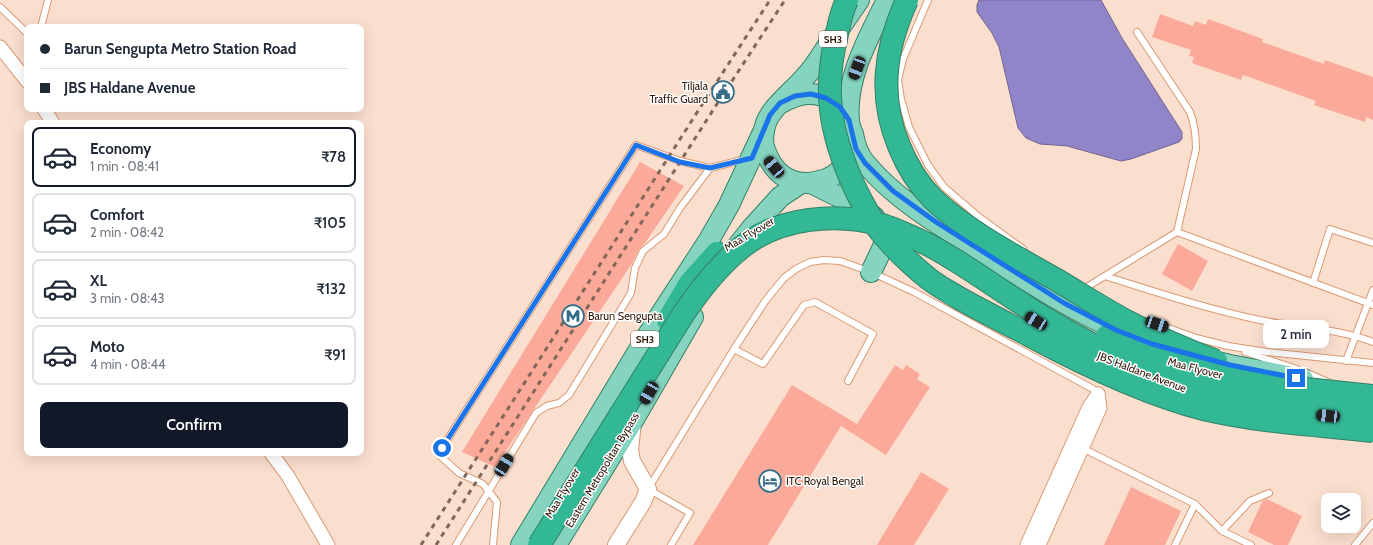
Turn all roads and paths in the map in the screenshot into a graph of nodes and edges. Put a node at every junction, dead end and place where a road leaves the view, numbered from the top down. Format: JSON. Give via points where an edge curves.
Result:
{"nodes":[{"id":1,"x":48,"y":0,"type":"edge"},
{"id":2,"x":847,"y":0,"type":"edge"},
{"id":3,"x":859,"y":0,"type":"edge"},
{"id":4,"x":887,"y":0,"type":"edge"},
{"id":5,"x":907,"y":0,"type":"edge"},
{"id":6,"x":928,"y":0,"type":"edge"},
{"id":7,"x":0,"y":7,"type":"edge"},
{"id":8,"x":42,"y":24,"type":"edge"},
{"id":9,"x":24,"y":30,"type":"edge"},
{"id":10,"x":1137,"y":32,"type":"dead end"},
{"id":11,"x":0,"y":47,"type":"edge"},
{"id":12,"x":24,"y":76,"type":"edge"},
{"id":13,"x":780,"y":103,"type":"junction"},
{"id":14,"x":851,"y":127,"type":"junction"},
{"id":15,"x":764,"y":130,"type":"junction"},
{"id":16,"x":752,"y":158,"type":"junction"},
{"id":17,"x":710,"y":168,"type":"junction"},
{"id":18,"x":806,"y":183,"type":"junction"},
{"id":19,"x":892,"y":228,"type":"junction"},
{"id":20,"x":1177,"y":232,"type":"junction"},
{"id":21,"x":1373,"y":243,"type":"edge"},
{"id":22,"x":1029,"y":253,"type":"dead end"},
{"id":23,"x":1052,"y":270,"type":"dead end"},
{"id":24,"x":871,"y":272,"type":"junction"},
{"id":25,"x":1105,"y":276,"type":"junction"},
{"id":26,"x":1313,"y":283,"type":"junction"},
{"id":27,"x":1083,"y":290,"type":"junction"},
{"id":28,"x":1373,"y":290,"type":"edge"},
{"id":29,"x":1064,"y":303,"type":"junction"},
{"id":30,"x":1370,"y":304,"type":"edge"},
{"id":31,"x":1119,"y":310,"type":"dead end"},
{"id":32,"x":1144,"y":320,"type":"dead end"},
{"id":33,"x":1355,"y":336,"type":"junction"},
{"id":34,"x":1373,"y":342,"type":"edge"},
{"id":35,"x":1228,"y":346,"type":"junction"},
{"id":36,"x":734,"y":349,"type":"junction"},
{"id":37,"x":1346,"y":361,"type":"junction"},
{"id":38,"x":1373,"y":363,"type":"edge"},
{"id":39,"x":1106,"y":368,"type":"dead end"},
{"id":40,"x":848,"y":381,"type":"dead end"},
{"id":41,"x":1336,"y":385,"type":"junction"},
{"id":42,"x":1100,"y":388,"type":"junction"},
{"id":43,"x":1309,"y":389,"type":"junction"},
{"id":44,"x":1373,"y":389,"type":"edge"},
{"id":45,"x":1373,"y":396,"type":"edge"},
{"id":46,"x":1373,"y":412,"type":"edge"},
{"id":47,"x":634,"y":418,"type":"junction"},
{"id":48,"x":1373,"y":420,"type":"edge"},
{"id":49,"x":1373,"y":431,"type":"edge"},
{"id":50,"x":1082,"y":448,"type":"junction"},
{"id":51,"x":273,"y":456,"type":"edge"},
{"id":52,"x":648,"y":489,"type":"junction"},
{"id":53,"x":488,"y":491,"type":"junction"},
{"id":54,"x":1268,"y":493,"type":"dead end"},
{"id":55,"x":1195,"y":504,"type":"junction"},
{"id":56,"x":1373,"y":523,"type":"edge"},
{"id":57,"x":1222,"y":531,"type":"junction"},
{"id":58,"x":328,"y":545,"type":"edge"},
{"id":59,"x":456,"y":545,"type":"edge"},
{"id":60,"x":493,"y":545,"type":"edge"},
{"id":61,"x":521,"y":545,"type":"edge"},
{"id":62,"x":531,"y":545,"type":"edge"},
{"id":63,"x":539,"y":545,"type":"edge"},
{"id":64,"x":556,"y":545,"type":"edge"},
{"id":65,"x":616,"y":545,"type":"edge"},
{"id":66,"x":671,"y":545,"type":"edge"},
{"id":67,"x":1027,"y":545,"type":"edge"},
{"id":68,"x":1039,"y":545,"type":"edge"},
{"id":69,"x":1176,"y":545,"type":"edge"},
{"id":70,"x":1251,"y":545,"type":"edge"},
{"id":71,"x":1355,"y":545,"type":"edge"}],
"edges":[{"from":1,"to":8,"type":"lane"},
{"from":2,"to":49,"type":"highway","bridge":true,"via":[[839,23],[830,78],[830,109],[840,153],[858,195],[878,228],[908,261],[931,280],[1052,348],[1126,382],[1175,399],[1258,419]]},
{"from":3,"to":13,"type":"main road","number":"SH3","via":[[806,77]]},
{"from":4,"to":14,"type":"main road","number":"SH3","via":[[852,81],[848,106]]},
{"from":5,"to":43,"type":"highway","bridge":true,"via":[[892,39],[886,94],[889,116],[902,154],[910,170],[932,198],[993,243],[1126,322],[1191,352],[1237,369]]},
{"from":6,"to":22,"type":"lane","via":[[903,58],[898,80],[909,127],[928,165],[944,187],[979,217]]},
{"from":7,"to":9,"type":"lane"},
{"from":10,"to":20,"type":"lane","via":[[1190,112],[1195,124],[1196,149]]},
{"from":11,"to":12,"type":"street"},
{"from":13,"to":14,"type":"main road","via":[[795,96],[811,94],[826,98],[840,107]]},
{"from":13,"to":15,"type":"main road","number":"SH3","via":[[770,115]]},
{"from":14,"to":18,"type":"main road","number":"SH3","via":[[852,148],[838,172],[825,180]]},
{"from":14,"to":29,"type":"main road","via":[[856,149],[865,163],[893,191],[936,222]]},
{"from":15,"to":16,"type":"main road","number":"SH3"},
{"from":15,"to":18,"type":"main road","number":"SH3","via":[[764,146],[769,161],[791,181]]},
{"from":16,"to":17,"type":"lane"},
{"from":16,"to":61,"type":"main road","number":"SH3","via":[[717,226]]},
{"from":17,"to":53,"type":"lane","via":[[664,234],[643,251],[636,268],[631,293],[569,395],[536,413]]},
{"from":17,"to":53,"type":"lane","via":[[680,162],[636,145],[438,454],[459,473],[483,484]]},
{"from":18,"to":19,"type":"main road","name":"JBS Haldane Avenue","via":[[859,207]]},
{"from":18,"to":47,"type":"main road","name":"Eastern Metropolitan Bypass","number":"SH3","via":[[780,197],[735,250]]},
{"from":19,"to":24,"type":"main road"},
{"from":19,"to":48,"type":"main road","name":"JBS Haldane Avenue","via":[[1047,328],[1108,362],[1199,394],[1299,412]]},
{"from":20,"to":25,"type":"lane"},
{"from":20,"to":26,"type":"lane"},
{"from":21,"to":26,"type":"lane","via":[[1330,229]]},
{"from":23,"to":27,"type":"lane"},
{"from":24,"to":36,"type":"lane","via":[[840,261],[824,260],[810,262],[796,269],[784,278],[766,300]]},
{"from":24,"to":42,"type":"lane","via":[[921,295],[1093,389]]},
{"from":25,"to":27,"type":"lane"},
{"from":25,"to":33,"type":"lane","via":[[1200,306],[1261,320]]},
{"from":26,"to":30,"type":"lane"},
{"from":27,"to":29,"type":"lane"},
{"from":27,"to":31,"type":"lane"},
{"from":28,"to":30,"type":"lane"},
{"from":29,"to":41,"type":"main road","via":[[1116,330],[1152,344],[1246,369]]},
{"from":30,"to":33,"type":"lane"},
{"from":32,"to":35,"type":"lane"},
{"from":33,"to":34,"type":"lane"},
{"from":33,"to":37,"type":"lane"},
{"from":35,"to":37,"type":"lane"},
{"from":35,"to":41,"type":"lane","via":[[1295,368]]},
{"from":36,"to":40,"type":"lane","via":[[763,364],[804,305],[815,302],[873,334]]},
{"from":36,"to":52,"type":"lane"},
{"from":37,"to":38,"type":"lane"},
{"from":39,"to":42,"type":"lane"},
{"from":41,"to":44,"type":"main road"},
{"from":42,"to":50,"type":"street","via":[[1100,408]]},
{"from":42,"to":67,"type":"street"},
{"from":43,"to":45,"type":"highway","name":"Maa Flyover","bridge":true},
{"from":43,"to":62,"type":"highway","name":"Maa Flyover","bridge":true,"via":[[1259,384],[1156,357],[1072,318],[961,249],[904,218],[861,206],[816,206],[766,220],[717,253],[690,283]]},
{"from":46,"to":63,"type":"highway","name":"Maa Flyover","bridge":true,"via":[[1256,398],[1174,380],[1137,366],[1052,322],[954,259],[915,238],[883,225],[860,221],[809,220],[781,226],[744,245],[725,261],[700,289]]},
{"from":47,"to":52,"type":"street","via":[[630,450],[636,470]]},
{"from":47,"to":64,"type":"main road","name":"Eastern Metropolitan Bypass","number":"SH3"},
{"from":50,"to":55,"type":"lane"},
{"from":50,"to":68,"type":"street"},
{"from":51,"to":58,"type":"street","via":[[288,476]]},
{"from":52,"to":65,"type":"street","via":[[643,502]]},
{"from":52,"to":66,"type":"lane","via":[[690,513]]},
{"from":53,"to":59,"type":"lane"},
{"from":53,"to":60,"type":"lane","via":[[497,502]]},
{"from":54,"to":57,"type":"lane","via":[[1250,500]]},
{"from":55,"to":57,"type":"lane"},
{"from":55,"to":69,"type":"lane"},
{"from":56,"to":71,"type":"lane"},
{"from":57,"to":70,"type":"lane"}]}
